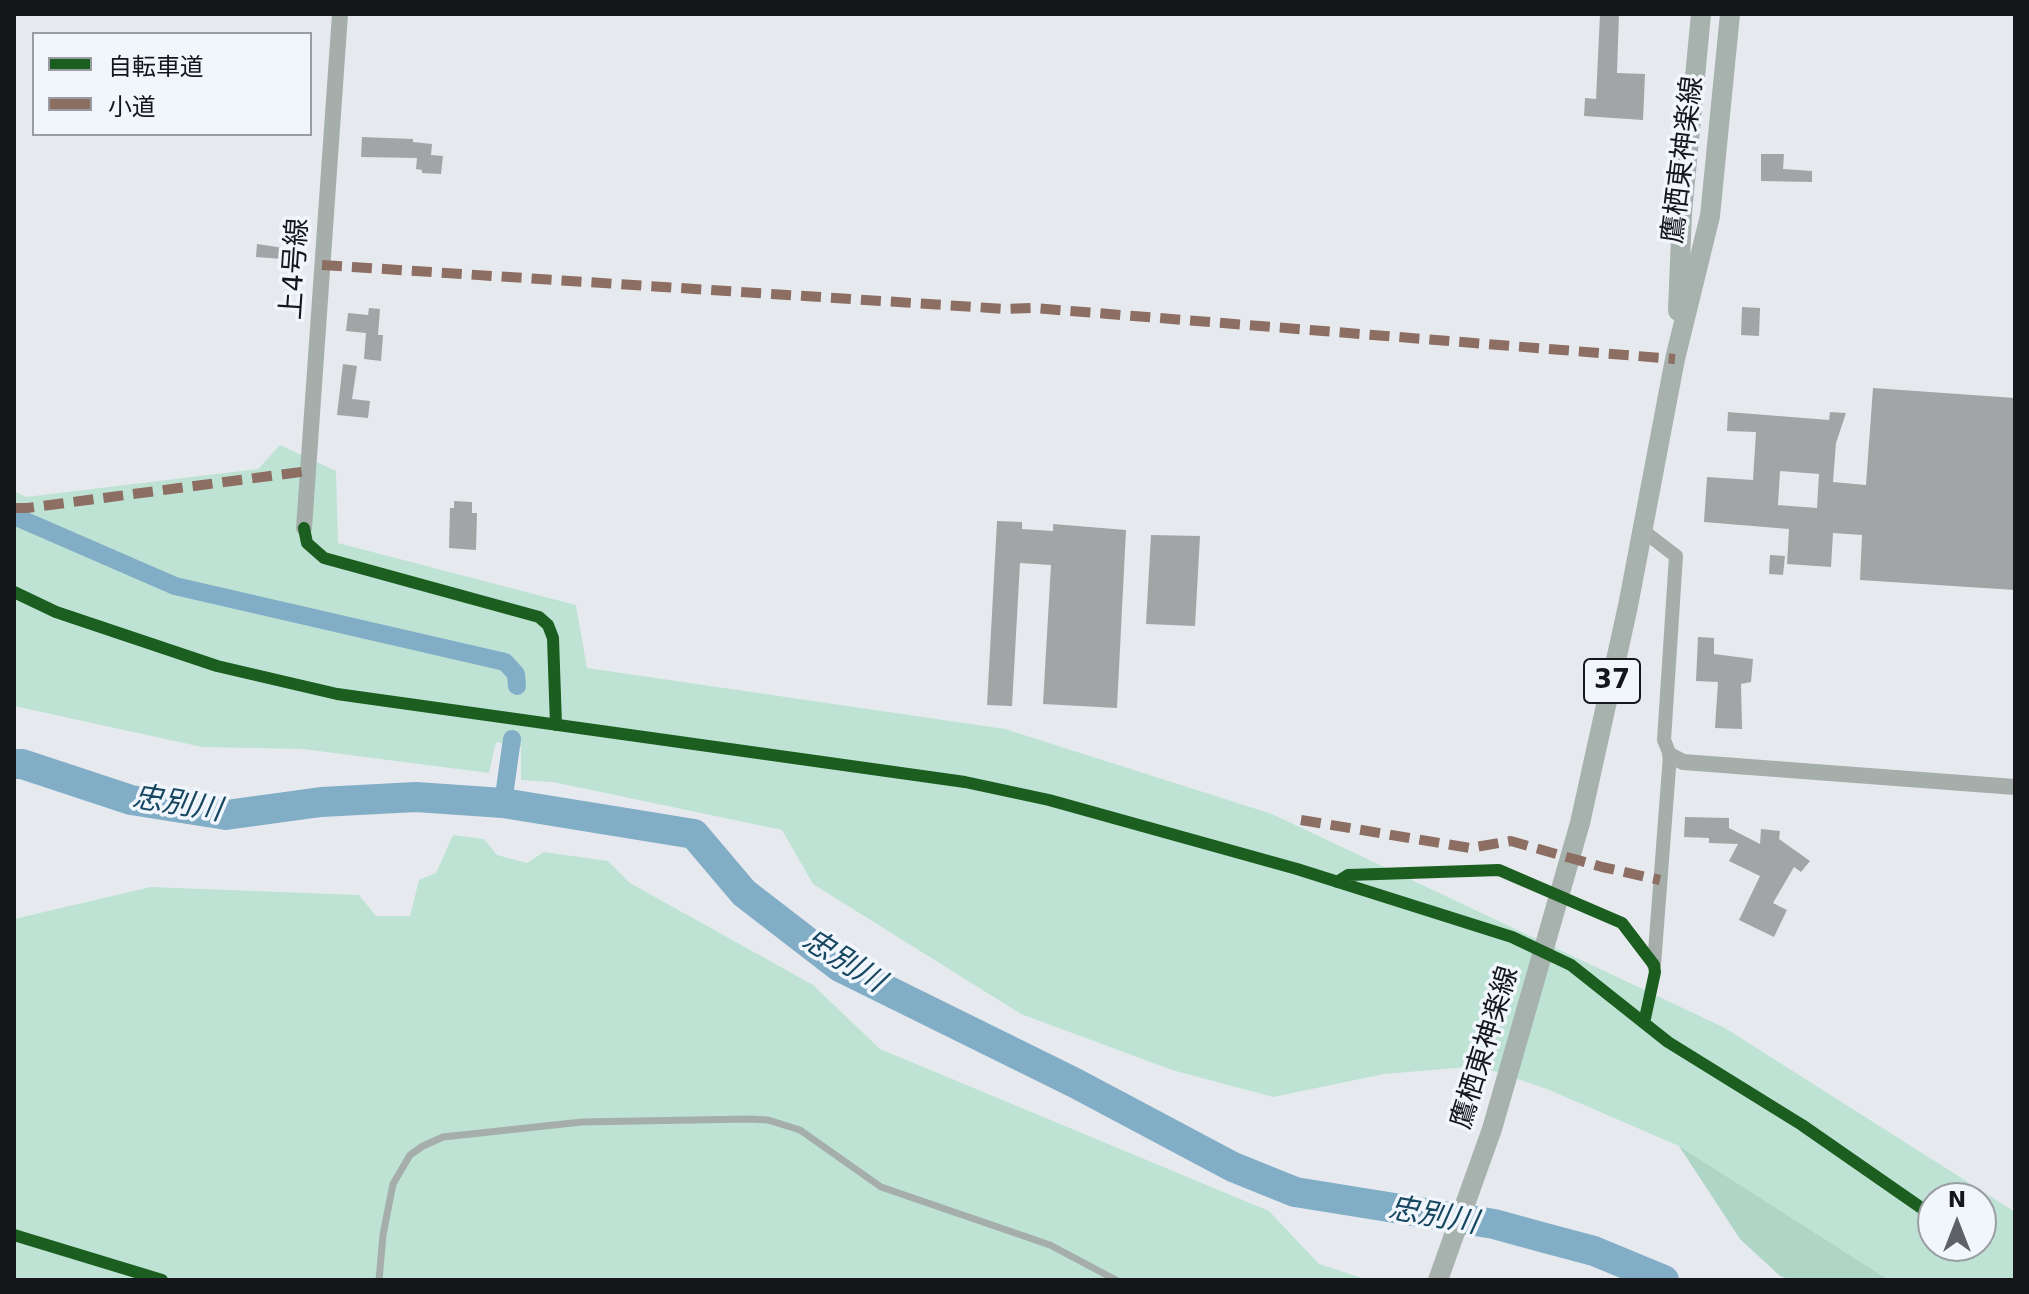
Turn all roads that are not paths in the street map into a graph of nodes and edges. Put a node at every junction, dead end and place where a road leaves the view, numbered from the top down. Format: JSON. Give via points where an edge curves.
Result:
{"nodes":[{"id":1,"x":340,"y":14,"type":"edge"},
{"id":2,"x":1701,"y":14,"type":"edge"},
{"id":3,"x":1730,"y":14,"type":"edge"},
{"id":4,"x":1675,"y":359,"type":"junction"},
{"id":5,"x":304,"y":528,"type":"dead end"},
{"id":6,"x":1642,"y":530,"type":"junction"},
{"id":7,"x":1670,"y":755,"type":"junction"},
{"id":8,"x":2015,"y":787,"type":"edge"},
{"id":9,"x":1654,"y":965,"type":"dead end"},
{"id":10,"x":379,"y":1280,"type":"edge"},
{"id":11,"x":1116,"y":1280,"type":"edge"},
{"id":12,"x":1438,"y":1280,"type":"edge"}],
"edges":[{"from":1,"to":5,"type":"street","name":"上4号線"},
{"from":2,"to":4,"type":"main road","name":"鷹栖東神楽線","number":"37"},
{"from":3,"to":4,"type":"main road","name":"鷹栖東神楽線","number":"37","via":[[1710,216]]},
{"from":4,"to":6,"type":"main road","name":"鷹栖東神楽線","number":"37"},
{"from":6,"to":7,"type":"street","via":[[1676,556],[1664,740]]},
{"from":6,"to":12,"type":"main road","name":"鷹栖東神楽線","number":"37","via":[[1580,823],[1492,1129]]},
{"from":7,"to":8,"type":"street","via":[[1683,762]]},
{"from":7,"to":9,"type":"street"},
{"from":10,"to":11,"type":"lane","via":[[393,1184],[410,1155],[443,1137],[582,1122],[749,1119],[800,1130],[881,1187],[1050,1245]]}]}
